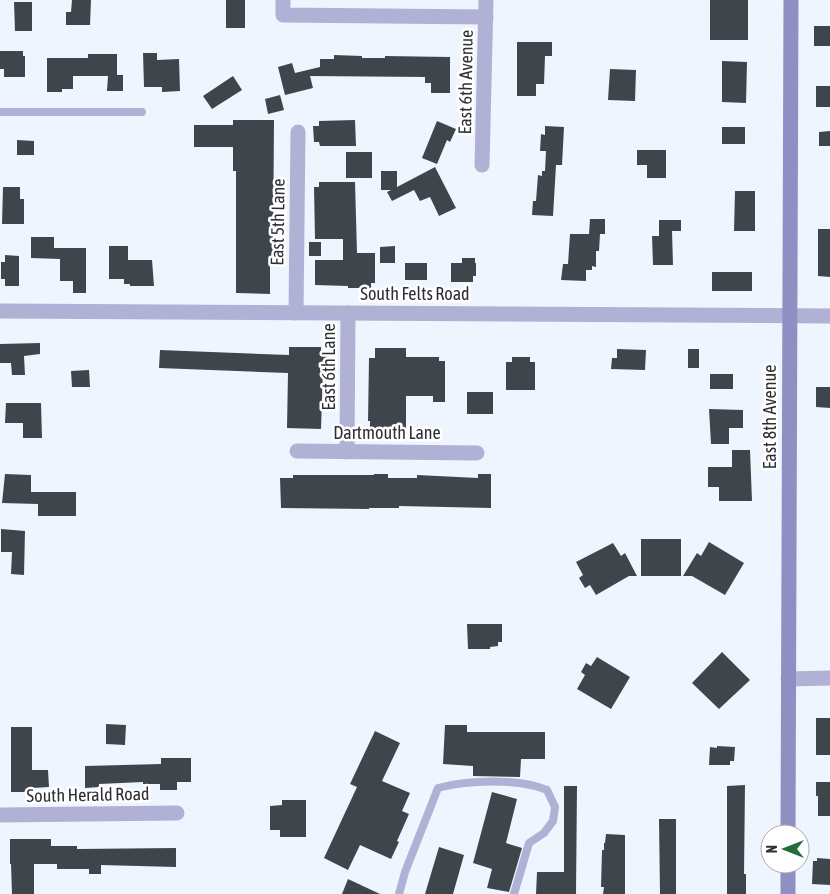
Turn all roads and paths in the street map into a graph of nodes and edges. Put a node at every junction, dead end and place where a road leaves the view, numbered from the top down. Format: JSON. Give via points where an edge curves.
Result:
{"nodes":[{"id":1,"x":283,"y":0,"type":"edge"},
{"id":2,"x":486,"y":0,"type":"edge"},
{"id":3,"x":791,"y":0,"type":"edge"},
{"id":4,"x":486,"y":17,"type":"junction"},
{"id":5,"x":0,"y":112,"type":"edge"},
{"id":6,"x":142,"y":112,"type":"dead end"},
{"id":7,"x":298,"y":132,"type":"dead end"},
{"id":8,"x":482,"y":165,"type":"dead end"},
{"id":9,"x":0,"y":311,"type":"edge"},
{"id":10,"x":296,"y":313,"type":"junction"},
{"id":11,"x":348,"y":313,"type":"junction"},
{"id":12,"x":789,"y":315,"type":"junction"},
{"id":13,"x":830,"y":316,"type":"edge"},
{"id":14,"x":297,"y":452,"type":"dead end"},
{"id":15,"x":347,"y":452,"type":"junction"},
{"id":16,"x":477,"y":453,"type":"dead end"},
{"id":17,"x":788,"y":678,"type":"junction"},
{"id":18,"x":830,"y":678,"type":"edge"},
{"id":19,"x":177,"y":813,"type":"dead end"},
{"id":20,"x":0,"y":814,"type":"edge"},
{"id":21,"x":788,"y":824,"type":"edge"},
{"id":22,"x":788,"y":874,"type":"edge"},
{"id":23,"x":399,"y":894,"type":"edge"},
{"id":24,"x":514,"y":894,"type":"edge"},
{"id":25,"x":788,"y":894,"type":"edge"}],
"edges":[{"from":1,"to":4,"type":"street","via":[[283,16]]},
{"from":2,"to":4,"type":"street","name":"East 6th Avenue"},
{"from":3,"to":12,"type":"street","name":"East 8th Avenue"},
{"from":4,"to":8,"type":"street","name":"East 6th Avenue"},
{"from":5,"to":6,"type":"lane"},
{"from":7,"to":10,"type":"street","name":"East 5th Lane"},
{"from":9,"to":10,"type":"street","name":"South Felts Road"},
{"from":10,"to":11,"type":"street","name":"South Felts Road"},
{"from":11,"to":12,"type":"street","name":"South Felts Road"},
{"from":11,"to":15,"type":"street","name":"East 6th Lane"},
{"from":12,"to":13,"type":"street","name":"South Felts Road"},
{"from":12,"to":17,"type":"street","name":"East 8th Avenue"},
{"from":14,"to":15,"type":"street","name":"Dartmouth Lane"},
{"from":15,"to":16,"type":"street","name":"Dartmouth Lane"},
{"from":17,"to":18,"type":"street"},
{"from":17,"to":21,"type":"street","name":"East 8th Avenue"},
{"from":19,"to":20,"type":"street","name":"South Herald Road"},
{"from":22,"to":25,"type":"street"},
{"from":23,"to":24,"type":"lane","via":[[438,788],[485,781],[536,785],[547,790],[555,807],[553,821],[544,833],[529,843]]}]}
